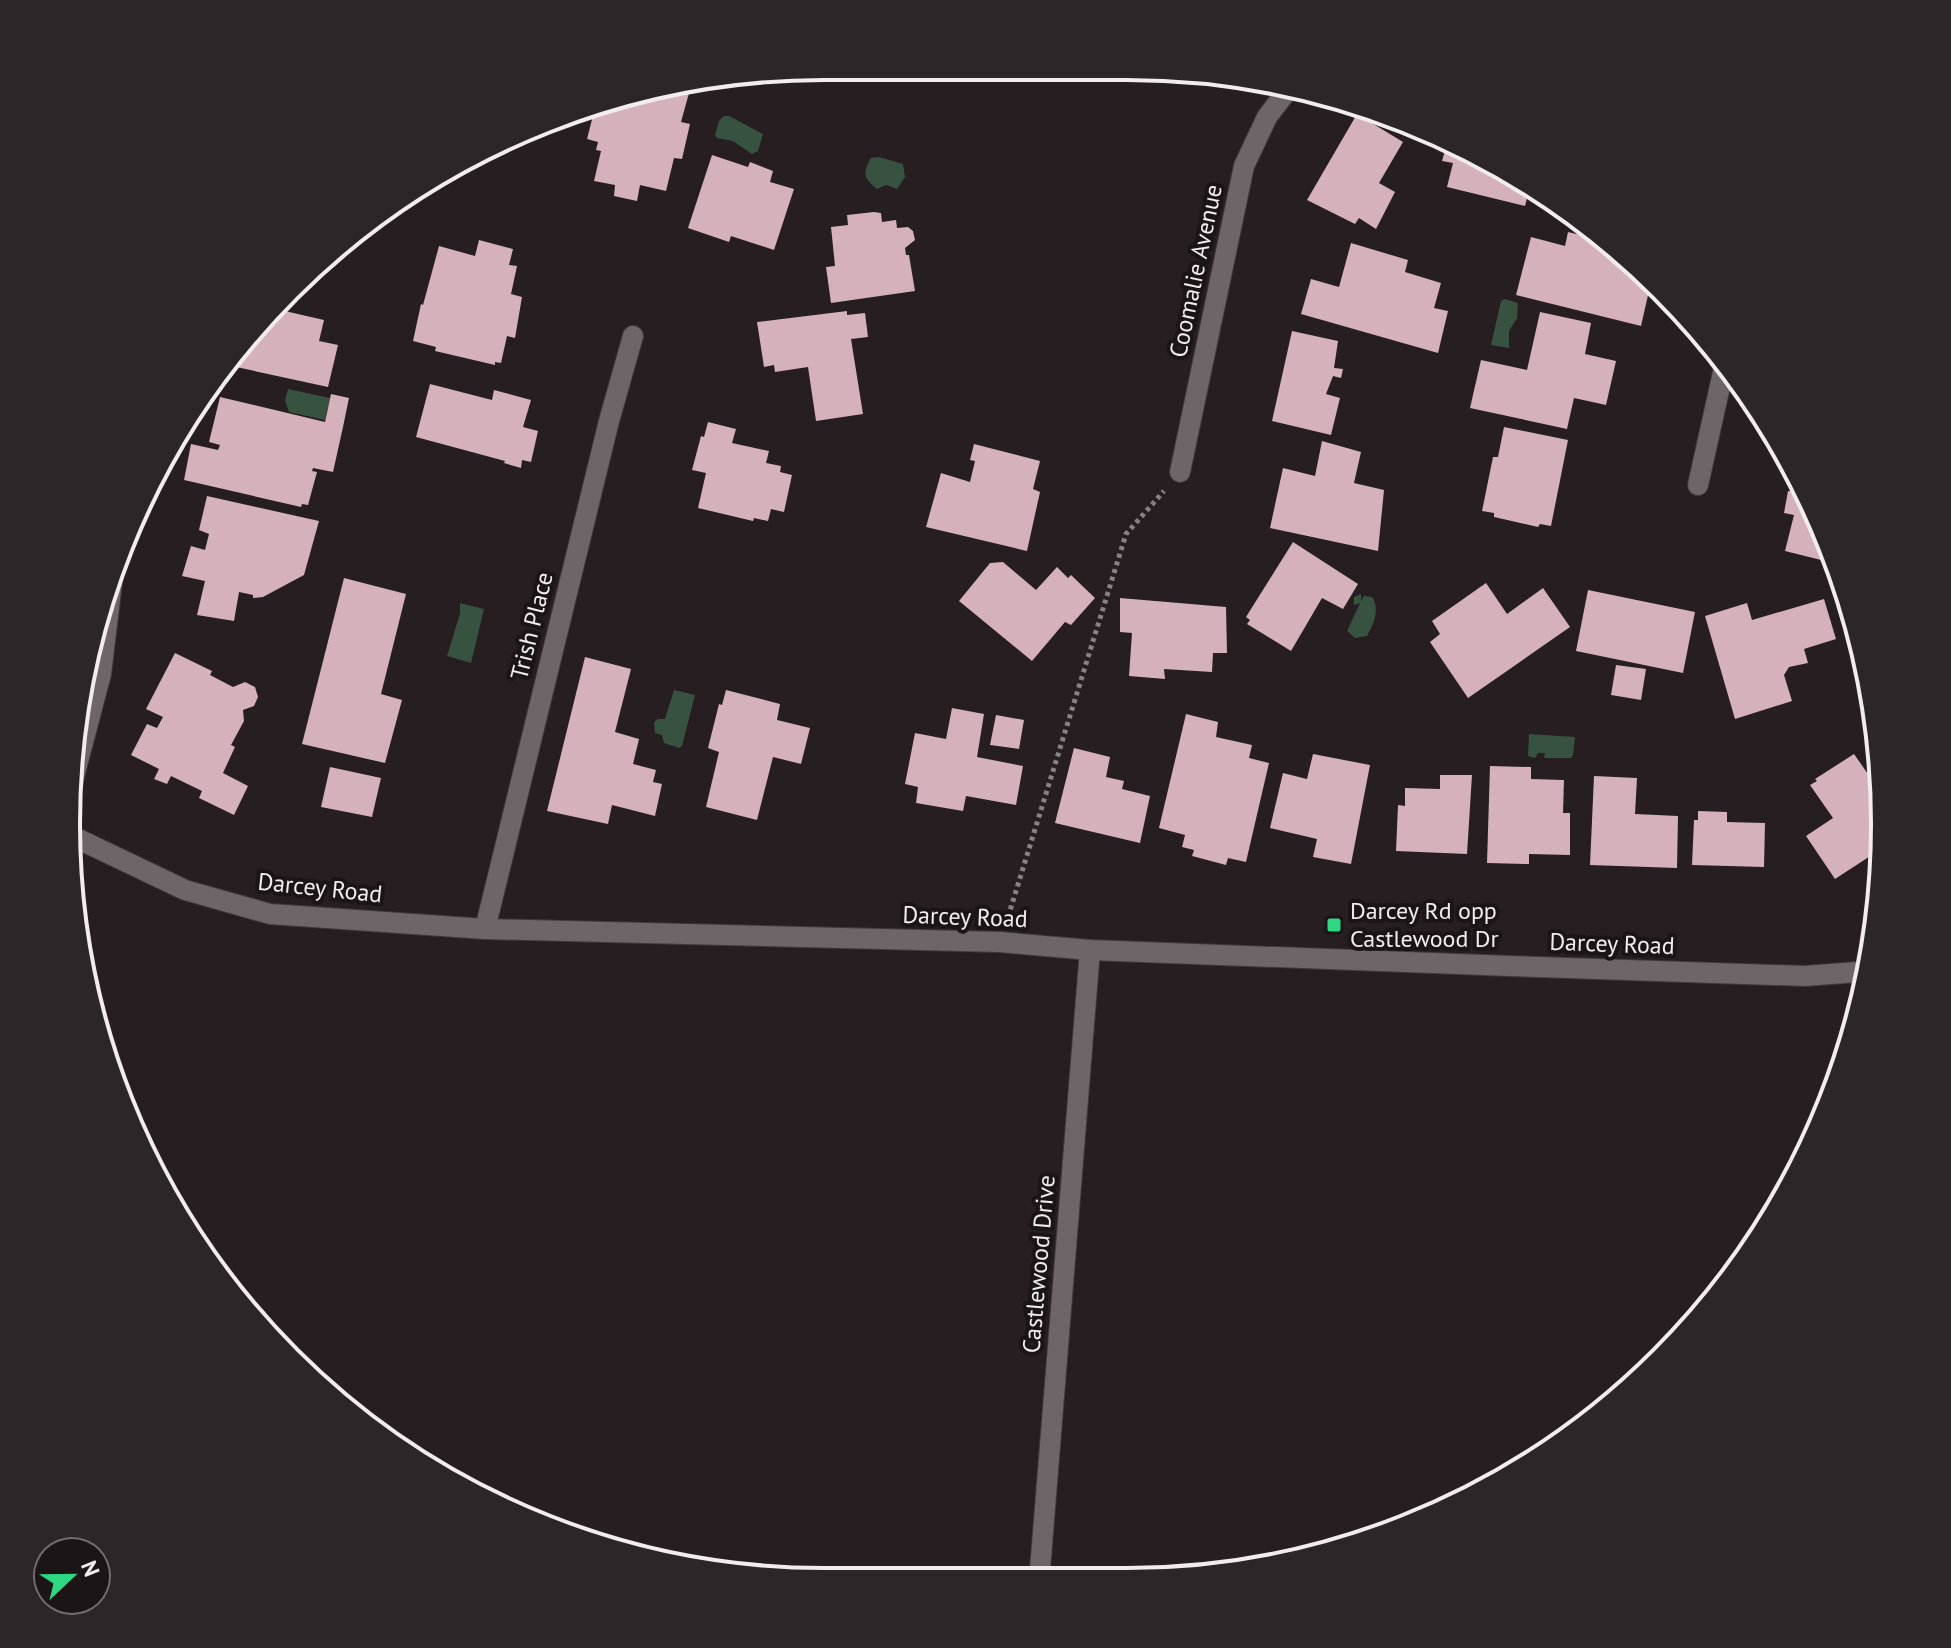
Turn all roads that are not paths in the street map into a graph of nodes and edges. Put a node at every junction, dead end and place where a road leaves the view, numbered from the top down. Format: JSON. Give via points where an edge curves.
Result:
{"nodes":[{"id":1,"x":1283,"y":96,"type":"edge"},
{"id":2,"x":633,"y":336,"type":"dead end"},
{"id":3,"x":1722,"y":378,"type":"edge"},
{"id":4,"x":1180,"y":472,"type":"road end"},
{"id":5,"x":1698,"y":485,"type":"dead end"},
{"id":6,"x":107,"y":625,"type":"edge"},
{"id":7,"x":86,"y":733,"type":"edge"},
{"id":8,"x":81,"y":840,"type":"edge"},
{"id":9,"x":485,"y":929,"type":"junction"},
{"id":10,"x":1090,"y":950,"type":"junction"},
{"id":11,"x":1856,"y":972,"type":"edge"},
{"id":12,"x":1040,"y":1568,"type":"edge"}],
"edges":[{"from":1,"to":4,"type":"street","name":"Coomalie Avenue","via":[[1244,166]]},
{"from":2,"to":9,"type":"street","name":"Trish Place"},
{"from":3,"to":5,"type":"street"},
{"from":6,"to":7,"type":"street"},
{"from":8,"to":9,"type":"street","name":"Darcey Road","via":[[185,890],[270,914]]},
{"from":9,"to":10,"type":"street","name":"Darcey Road","via":[[1000,942]]},
{"from":10,"to":11,"type":"street","name":"Darcey Road","via":[[1734,974]]},
{"from":10,"to":12,"type":"street","name":"Castlewood Drive"}]}
